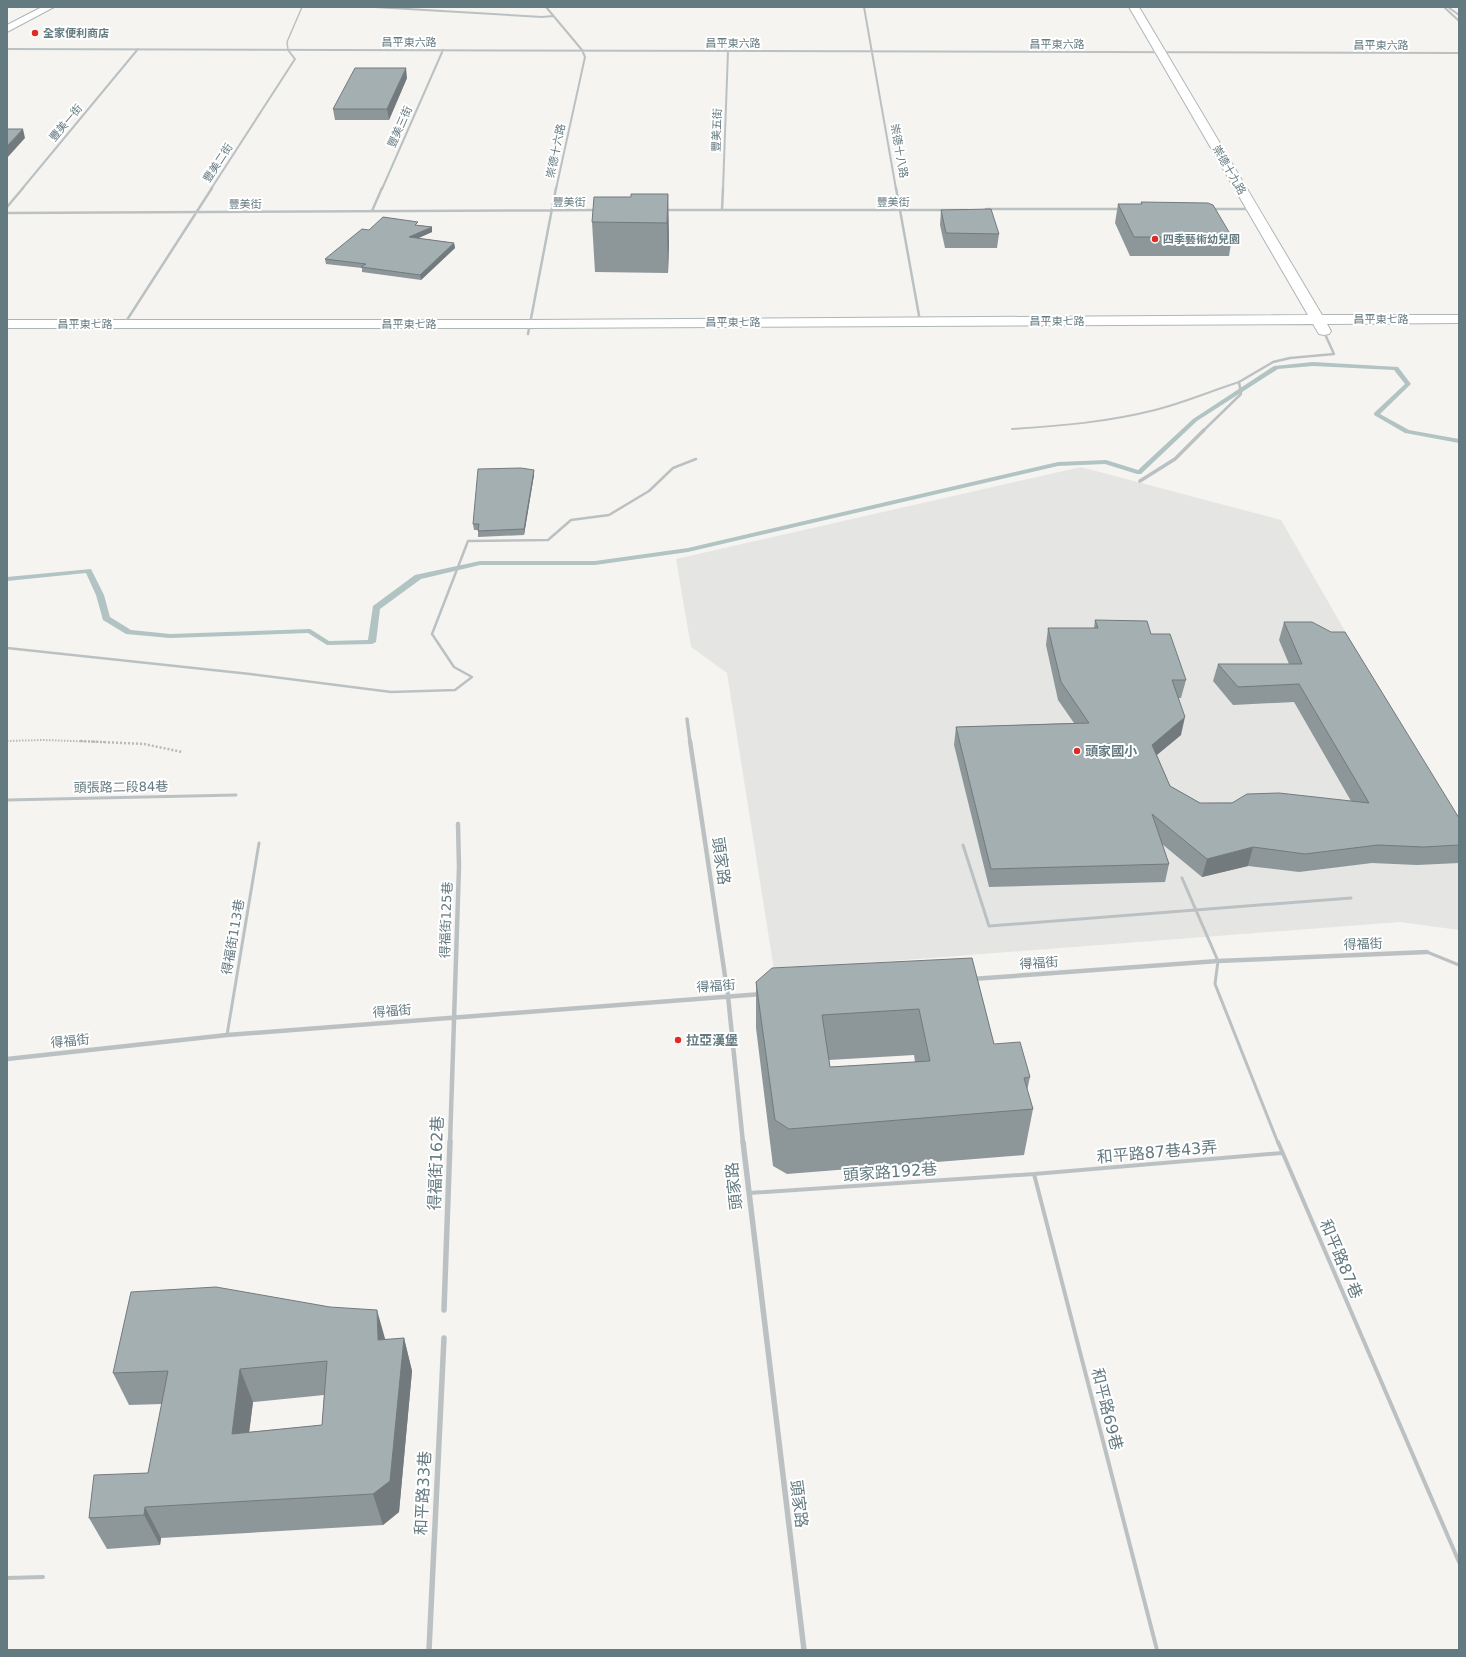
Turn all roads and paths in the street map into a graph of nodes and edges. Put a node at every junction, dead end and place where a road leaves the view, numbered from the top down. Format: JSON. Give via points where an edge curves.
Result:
{"nodes":[{"id":1,"x":49,"y":7,"type":"edge"},
{"id":2,"x":302,"y":7,"type":"edge"},
{"id":3,"x":374,"y":7,"type":"edge"},
{"id":4,"x":546,"y":7,"type":"edge"},
{"id":5,"x":864,"y":7,"type":"edge"},
{"id":6,"x":1134,"y":7,"type":"edge"},
{"id":7,"x":1446,"y":7,"type":"edge"},
{"id":8,"x":410,"y":8,"type":"edge"},
{"id":9,"x":1459,"y":15,"type":"edge"},
{"id":10,"x":553,"y":16,"type":"junction"},
{"id":11,"x":1459,"y":21,"type":"edge"},
{"id":12,"x":7,"y":29,"type":"edge"},
{"id":13,"x":7,"y":49,"type":"edge"},
{"id":14,"x":138,"y":49,"type":"junction"},
{"id":15,"x":288,"y":50,"type":"junction"},
{"id":16,"x":443,"y":50,"type":"junction"},
{"id":17,"x":582,"y":50,"type":"junction"},
{"id":18,"x":728,"y":51,"type":"junction"},
{"id":19,"x":873,"y":51,"type":"junction"},
{"id":20,"x":1160,"y":52,"type":"junction"},
{"id":21,"x":1459,"y":53,"type":"edge"},
{"id":22,"x":7,"y":207,"type":"edge"},
{"id":23,"x":1128,"y":209,"type":"edge"},
{"id":24,"x":1208,"y":209,"type":"edge"},
{"id":25,"x":1252,"y":209,"type":"junction"},
{"id":26,"x":552,"y":210,"type":"junction"},
{"id":27,"x":601,"y":210,"type":"edge"},
{"id":28,"x":662,"y":210,"type":"edge"},
{"id":29,"x":722,"y":210,"type":"junction"},
{"id":30,"x":901,"y":210,"type":"junction"},
{"id":31,"x":968,"y":210,"type":"edge"},
{"id":32,"x":984,"y":210,"type":"edge"},
{"id":33,"x":372,"y":211,"type":"junction"},
{"id":34,"x":195,"y":213,"type":"junction"},
{"id":35,"x":7,"y":214,"type":"edge"},
{"id":36,"x":1459,"y":319,"type":"edge"},
{"id":37,"x":920,"y":321,"type":"junction"},
{"id":38,"x":125,"y":323,"type":"junction"},
{"id":39,"x":7,"y":324,"type":"edge"},
{"id":40,"x":1321,"y":325,"type":"junction"},
{"id":41,"x":530,"y":329,"type":"junction"},
{"id":42,"x":1459,"y":331,"type":"edge"},
{"id":43,"x":7,"y":335,"type":"edge"},
{"id":44,"x":1239,"y":382,"type":"junction"},
{"id":45,"x":1012,"y":430,"type":"dead end"},
{"id":46,"x":696,"y":459,"type":"dead end"},
{"id":47,"x":1140,"y":481,"type":"dead end"},
{"id":48,"x":7,"y":648,"type":"edge"},
{"id":49,"x":687,"y":719,"type":"dead end"},
{"id":50,"x":7,"y":740,"type":"edge"},
{"id":51,"x":182,"y":752,"type":"dead end"},
{"id":52,"x":236,"y":795,"type":"dead end"},
{"id":53,"x":7,"y":800,"type":"edge"},
{"id":54,"x":458,"y":824,"type":"dead end"},
{"id":55,"x":259,"y":843,"type":"dead end"},
{"id":56,"x":963,"y":845,"type":"dead end"},
{"id":57,"x":1182,"y":878,"type":"dead end"},
{"id":58,"x":1352,"y":898,"type":"dead end"},
{"id":59,"x":1196,"y":911,"type":"junction"},
{"id":60,"x":1427,"y":952,"type":"joint"},
{"id":61,"x":1218,"y":961,"type":"junction"},
{"id":62,"x":1459,"y":965,"type":"edge"},
{"id":63,"x":965,"y":979,"type":"edge"},
{"id":64,"x":767,"y":994,"type":"edge"},
{"id":65,"x":728,"y":996,"type":"junction"},
{"id":66,"x":454,"y":1017,"type":"junction"},
{"id":67,"x":227,"y":1035,"type":"junction"},
{"id":68,"x":7,"y":1059,"type":"edge"},
{"id":69,"x":1282,"y":1153,"type":"junction"},
{"id":70,"x":1034,"y":1174,"type":"junction"},
{"id":71,"x":748,"y":1194,"type":"junction"},
{"id":72,"x":444,"y":1310,"type":"dead end"},
{"id":73,"x":444,"y":1338,"type":"dead end"},
{"id":74,"x":1459,"y":1562,"type":"edge"},
{"id":75,"x":42,"y":1577,"type":"dead end"},
{"id":76,"x":7,"y":1578,"type":"edge"},
{"id":77,"x":429,"y":1650,"type":"edge"},
{"id":78,"x":804,"y":1650,"type":"edge"},
{"id":79,"x":1157,"y":1650,"type":"edge"}],
"edges":[{"from":1,"to":12,"type":"street"},
{"from":2,"to":15,"type":"lane","name":"豐美二街","via":[[287,42]]},
{"from":3,"to":8,"type":"street"},
{"from":4,"to":10,"type":"street"},
{"from":5,"to":19,"type":"street","name":"崇德十八路"},
{"from":6,"to":20,"type":"street","name":"崇德十九路"},
{"from":7,"to":9,"type":"street"},
{"from":7,"to":11,"type":"street"},
{"from":8,"to":10,"type":"street"},
{"from":10,"to":17,"type":"street"},
{"from":13,"to":14,"type":"street","name":"昌平東六路"},
{"from":14,"to":15,"type":"street","name":"昌平東六路"},
{"from":14,"to":22,"type":"street","name":"豐美一街"},
{"from":15,"to":16,"type":"street","name":"昌平東六路"},
{"from":15,"to":34,"type":"street","name":"豐美二街","via":[[294,59]]},
{"from":16,"to":17,"type":"street","name":"昌平東六路"},
{"from":16,"to":33,"type":"street","name":"豐美三街"},
{"from":17,"to":18,"type":"street","name":"昌平東六路"},
{"from":17,"to":26,"type":"street","name":"崇德十六路","via":[[585,57]]},
{"from":18,"to":19,"type":"street","name":"昌平東六路"},
{"from":18,"to":29,"type":"street","name":"豐美五街"},
{"from":19,"to":20,"type":"street","name":"昌平東六路"},
{"from":19,"to":30,"type":"street","name":"崇德十八路"},
{"from":20,"to":21,"type":"street","name":"昌平東六路"},
{"from":20,"to":25,"type":"street","name":"崇德十九路"},
{"from":23,"to":32,"type":"street"},
{"from":24,"to":25,"type":"street"},
{"from":25,"to":40,"type":"street","name":"崇德十九路"},
{"from":26,"to":27,"type":"street","name":"豐美街"},
{"from":26,"to":33,"type":"street","name":"豐美街"},
{"from":26,"to":41,"type":"street","name":"崇德十六路"},
{"from":28,"to":29,"type":"street","name":"豐美街"},
{"from":29,"to":30,"type":"street","name":"豐美街"},
{"from":30,"to":31,"type":"street","name":"豐美街"},
{"from":30,"to":37,"type":"street","name":"崇德十八路"},
{"from":33,"to":34,"type":"street","name":"豐美街"},
{"from":34,"to":35,"type":"street","name":"豐美街"},
{"from":34,"to":38,"type":"street","name":"豐美二街"},
{"from":36,"to":40,"type":"street","name":"昌平東七路"},
{"from":37,"to":40,"type":"street","name":"昌平東七路"},
{"from":37,"to":41,"type":"street","name":"昌平東七路"},
{"from":38,"to":39,"type":"street","name":"昌平東七路"},
{"from":38,"to":41,"type":"street","name":"昌平東七路"},
{"from":40,"to":41,"type":"street","name":"昌平東七路"},
{"from":40,"to":42,"type":"street","name":"昌平東七路"},
{"from":40,"to":44,"type":"street","via":[[1334,354],[1273,362]]},
{"from":41,"to":43,"type":"street","name":"昌平東七路"},
{"from":44,"to":45,"type":"lane","via":[[1155,410],[1099,421]]},
{"from":44,"to":47,"type":"street","via":[[1241,394],[1175,459]]},
{"from":46,"to":48,"type":"lane","via":[[673,468],[649,491],[609,515],[571,520],[548,540],[468,541],[432,634],[454,667],[472,677],[455,690],[391,692]]},
{"from":49,"to":65,"type":"street","name":"頭家路"},
{"from":50,"to":51,"type":"path","via":[[144,744]]},
{"from":52,"to":53,"type":"lane","name":"頭張路二段84巷"},
{"from":54,"to":66,"type":"street","name":"得福街125巷"},
{"from":55,"to":67,"type":"lane","name":"得福街113巷"},
{"from":56,"to":59,"type":"lane","via":[[989,926]]},
{"from":57,"to":59,"type":"lane"},
{"from":58,"to":59,"type":"lane"},
{"from":59,"to":61,"type":"lane"},
{"from":60,"to":61,"type":"street","name":"得福街"},
{"from":60,"to":62,"type":"lane"},
{"from":61,"to":63,"type":"street","name":"得福街"},
{"from":61,"to":69,"type":"lane","name":"和平路87巷","via":[[1215,984]]},
{"from":64,"to":65,"type":"street","name":"得福街"},
{"from":65,"to":66,"type":"street","name":"得福街"},
{"from":65,"to":71,"type":"street","name":"頭家路"},
{"from":66,"to":67,"type":"street","name":"得福街"},
{"from":66,"to":72,"type":"street","name":"得福街162巷"},
{"from":67,"to":68,"type":"street","name":"得福街"},
{"from":69,"to":70,"type":"lane","name":"和平路87巷43弄"},
{"from":69,"to":74,"type":"lane","name":"和平路87巷"},
{"from":70,"to":71,"type":"lane","name":"頭家路192巷"},
{"from":70,"to":79,"type":"lane","name":"和平路69巷"},
{"from":71,"to":78,"type":"street","name":"頭家路"},
{"from":73,"to":77,"type":"street","name":"和平路33巷"},
{"from":75,"to":76,"type":"lane"}]}
